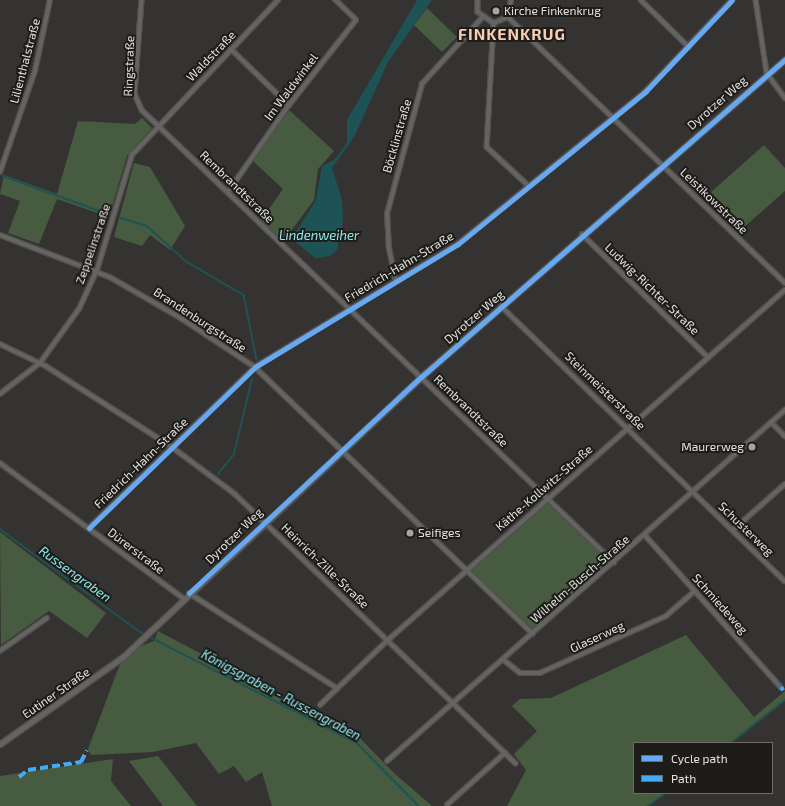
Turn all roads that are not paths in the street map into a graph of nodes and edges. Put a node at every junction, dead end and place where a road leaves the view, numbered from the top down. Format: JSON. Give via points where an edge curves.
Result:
{"nodes":[{"id":1,"x":50,"y":0,"type":"edge"},
{"id":2,"x":142,"y":0,"type":"edge"},
{"id":3,"x":278,"y":0,"type":"edge"},
{"id":4,"x":335,"y":0,"type":"edge"},
{"id":5,"x":478,"y":0,"type":"edge"},
{"id":6,"x":511,"y":0,"type":"edge"},
{"id":7,"x":641,"y":0,"type":"edge"},
{"id":8,"x":732,"y":0,"type":"edge"},
{"id":9,"x":756,"y":0,"type":"edge"},
{"id":10,"x":508,"y":17,"type":"junction"},
{"id":11,"x":482,"y":18,"type":"junction"},
{"id":12,"x":494,"y":23,"type":"junction"},
{"id":13,"x":689,"y":46,"type":"junction"},
{"id":14,"x":231,"y":50,"type":"junction"},
{"id":15,"x":785,"y":59,"type":"edge"},
{"id":16,"x":767,"y":73,"type":"junction"},
{"id":17,"x":785,"y":98,"type":"edge"},
{"id":18,"x":289,"y":104,"type":"junction"},
{"id":19,"x":613,"y":118,"type":"junction"},
{"id":20,"x":158,"y":126,"type":"junction"},
{"id":21,"x":662,"y":165,"type":"junction"},
{"id":22,"x":0,"y":172,"type":"edge"},
{"id":23,"x":529,"y":186,"type":"junction"},
{"id":24,"x":228,"y":192,"type":"junction"},
{"id":25,"x":582,"y":234,"type":"junction"},
{"id":26,"x":0,"y":235,"type":"edge"},
{"id":27,"x":97,"y":270,"type":"junction"},
{"id":28,"x":396,"y":282,"type":"junction"},
{"id":29,"x":785,"y":283,"type":"edge"},
{"id":30,"x":785,"y":290,"type":"edge"},
{"id":31,"x":501,"y":306,"type":"junction"},
{"id":32,"x":350,"y":309,"type":"junction"},
{"id":33,"x":0,"y":344,"type":"edge"},
{"id":34,"x":708,"y":357,"type":"junction"},
{"id":35,"x":40,"y":363,"type":"junction"},
{"id":36,"x":255,"y":367,"type":"junction"},
{"id":37,"x":421,"y":377,"type":"junction"},
{"id":38,"x":0,"y":394,"type":"edge"},
{"id":39,"x":785,"y":410,"type":"edge"},
{"id":40,"x":771,"y":422,"type":"junction"},
{"id":41,"x":628,"y":427,"type":"junction"},
{"id":42,"x":785,"y":436,"type":"edge"},
{"id":43,"x":172,"y":447,"type":"junction"},
{"id":44,"x":342,"y":449,"type":"junction"},
{"id":45,"x":0,"y":463,"type":"edge"},
{"id":46,"x":785,"y":484,"type":"edge"},
{"id":47,"x":693,"y":491,"type":"junction"},
{"id":48,"x":548,"y":499,"type":"junction"},
{"id":49,"x":264,"y":522,"type":"junction"},
{"id":50,"x":89,"y":528,"type":"junction"},
{"id":51,"x":733,"y":530,"type":"junction"},
{"id":52,"x":645,"y":534,"type":"junction"},
{"id":53,"x":614,"y":562,"type":"junction"},
{"id":54,"x":467,"y":570,"type":"junction"},
{"id":55,"x":785,"y":581,"type":"edge"},
{"id":56,"x":695,"y":591,"type":"junction"},
{"id":57,"x":189,"y":593,"type":"junction"},
{"id":58,"x":184,"y":598,"type":"junction"},
{"id":59,"x":47,"y":618,"type":"dead end"},
{"id":60,"x":533,"y":634,"type":"junction"},
{"id":61,"x":388,"y":640,"type":"junction"},
{"id":62,"x":0,"y":652,"type":"edge"},
{"id":63,"x":123,"y":657,"type":"joint"},
{"id":64,"x":503,"y":659,"type":"junction"},
{"id":65,"x":781,"y":687,"type":"dead end"},
{"id":66,"x":337,"y":688,"type":"junction"},
{"id":67,"x":453,"y":703,"type":"junction"},
{"id":68,"x":320,"y":705,"type":"dead end"},
{"id":69,"x":0,"y":744,"type":"edge"},
{"id":70,"x":505,"y":753,"type":"junction"},
{"id":71,"x":387,"y":761,"type":"dead end"},
{"id":72,"x":516,"y":763,"type":"dead end"},
{"id":73,"x":447,"y":805,"type":"dead end"}],
"edges":[{"from":1,"to":22,"type":"street","name":"Lilienthalstraße","via":[[35,71]]},
{"from":2,"to":20,"type":"street","name":"Ringstraße","via":[[136,100]]},
{"from":3,"to":14,"type":"street","name":"Waldstraße"},
{"from":4,"to":18,"type":"street","name":"Im Waldwinkel","via":[[356,20]]},
{"from":5,"to":11,"type":"street"},
{"from":6,"to":10,"type":"street"},
{"from":7,"to":13,"type":"street"},
{"from":8,"to":13,"type":"street","name":"Friedrich-Hahn-Straße"},
{"from":9,"to":16,"type":"street"},
{"from":10,"to":12,"type":"street"},
{"from":10,"to":19,"type":"street","name":"Leistikowstraße"},
{"from":11,"to":12,"type":"street"},
{"from":11,"to":28,"type":"street","name":"Böcklinstraße","via":[[422,84],[387,214],[389,250]]},
{"from":12,"to":23,"type":"street","via":[[487,147]]},
{"from":13,"to":19,"type":"street","name":"Friedrich-Hahn-Straße","via":[[646,90]]},
{"from":14,"to":18,"type":"street"},
{"from":14,"to":20,"type":"street","name":"Waldstraße"},
{"from":15,"to":16,"type":"street","name":"Dyrotzer Weg"},
{"from":16,"to":17,"type":"street"},
{"from":16,"to":21,"type":"street","name":"Dyrotzer Weg"},
{"from":18,"to":24,"type":"street","name":"Im Waldwinkel"},
{"from":19,"to":21,"type":"street","name":"Leistikowstraße"},
{"from":19,"to":23,"type":"street","name":"Friedrich-Hahn-Straße"},
{"from":20,"to":24,"type":"street","name":"Rembrandtstraße"},
{"from":20,"to":27,"type":"street","name":"Zeppelinstraße","via":[[132,156]]},
{"from":21,"to":25,"type":"street","name":"Dyrotzer Weg"},
{"from":21,"to":29,"type":"street","name":"Leistikowstraße"},
{"from":23,"to":28,"type":"street","name":"Friedrich-Hahn-Straße","via":[[454,247]]},
{"from":24,"to":32,"type":"street","name":"Rembrandtstraße"},
{"from":25,"to":31,"type":"street","name":"Dyrotzer Weg"},
{"from":25,"to":34,"type":"street","name":"Ludwig-Richter-Straße"},
{"from":26,"to":27,"type":"street","name":"Brandenburgstraße"},
{"from":27,"to":35,"type":"street","name":"Zeppelinstraße","via":[[71,321]]},
{"from":27,"to":36,"type":"street","name":"Brandenburgstraße","via":[[175,314]]},
{"from":28,"to":32,"type":"street","name":"Friedrich-Hahn-Straße"},
{"from":30,"to":34,"type":"street","name":"Käthe-Kollwitz-Straße"},
{"from":31,"to":37,"type":"street","name":"Dyrotzer Weg"},
{"from":31,"to":41,"type":"street","name":"Steinmeisterstraße"},
{"from":32,"to":36,"type":"street","name":"Friedrich-Hahn-Straße"},
{"from":32,"to":37,"type":"street","name":"Rembrandtstraße"},
{"from":33,"to":35,"type":"street","name":"Heinrich-Zille-Straße"},
{"from":34,"to":41,"type":"street","name":"Käthe-Kollwitz-Straße"},
{"from":35,"to":38,"type":"street","name":"Zeppelinstraße"},
{"from":35,"to":43,"type":"street","name":"Heinrich-Zille-Straße"},
{"from":36,"to":43,"type":"street","name":"Friedrich-Hahn-Straße"},
{"from":36,"to":44,"type":"street","name":"Brandenburgstraße"},
{"from":37,"to":44,"type":"street","name":"Dyrotzer Weg"},
{"from":37,"to":48,"type":"street","name":"Rembrandtstraße"},
{"from":39,"to":40,"type":"street","name":"Wilhelm-Busch-Straße"},
{"from":40,"to":42,"type":"street"},
{"from":40,"to":47,"type":"street","name":"Wilhelm-Busch-Straße"},
{"from":41,"to":47,"type":"street","name":"Steinmeisterstraße"},
{"from":41,"to":48,"type":"street","name":"Käthe-Kollwitz-Straße"},
{"from":43,"to":49,"type":"street","name":"Heinrich-Zille-Straße","via":[[235,494]]},
{"from":43,"to":50,"type":"street","name":"Friedrich-Hahn-Straße"},
{"from":44,"to":49,"type":"street","name":"Dyrotzer Weg"},
{"from":44,"to":54,"type":"street","name":"Brandenburgstraße"},
{"from":45,"to":50,"type":"street","name":"Dürerstraße"},
{"from":46,"to":51,"type":"street"},
{"from":47,"to":51,"type":"street","name":"Schusterweg"},
{"from":47,"to":52,"type":"street","name":"Wilhelm-Busch-Straße"},
{"from":48,"to":53,"type":"street","name":"Rembrandtstraße"},
{"from":48,"to":54,"type":"street","name":"Käthe-Kollwitz-Straße"},
{"from":49,"to":57,"type":"street","name":"Dyrotzer Weg"},
{"from":49,"to":61,"type":"street","name":"Heinrich-Zille-Straße"},
{"from":50,"to":58,"type":"street","name":"Dürerstraße"},
{"from":51,"to":55,"type":"street","name":"Schusterweg"},
{"from":52,"to":53,"type":"street","name":"Wilhelm-Busch-Straße"},
{"from":52,"to":56,"type":"street","name":"Schmiedeweg"},
{"from":53,"to":60,"type":"street","name":"Wilhelm-Busch-Straße"},
{"from":54,"to":60,"type":"street","name":"Brandenburgstraße"},
{"from":54,"to":61,"type":"street","name":"Käthe-Kollwitz-Straße"},
{"from":56,"to":64,"type":"street","name":"Glaserweg","via":[[666,616],[540,673],[520,673]]},
{"from":56,"to":65,"type":"street","name":"Schmiedeweg"},
{"from":57,"to":58,"type":"street","name":"Dyrotzer Weg"},
{"from":57,"to":66,"type":"street"},
{"from":58,"to":63,"type":"street","name":"Dyrotzer Weg"},
{"from":59,"to":62,"type":"street"},
{"from":60,"to":64,"type":"street","name":"Wilhelm-Busch-Straße"},
{"from":61,"to":66,"type":"street","name":"Käthe-Kollwitz-Straße"},
{"from":61,"to":67,"type":"street","name":"Heinrich-Zille-Straße"},
{"from":63,"to":69,"type":"street","name":"Eutiner Straße"},
{"from":64,"to":67,"type":"street","name":"Wilhelm-Busch-Straße"},
{"from":66,"to":68,"type":"street","name":"Käthe-Kollwitz-Straße"},
{"from":67,"to":70,"type":"street","name":"Heinrich-Zille-Straße"},
{"from":67,"to":71,"type":"street","name":"Wilhelm-Busch-Straße"},
{"from":70,"to":72,"type":"street","name":"Heinrich-Zille-Straße"},
{"from":70,"to":73,"type":"street"}]}
